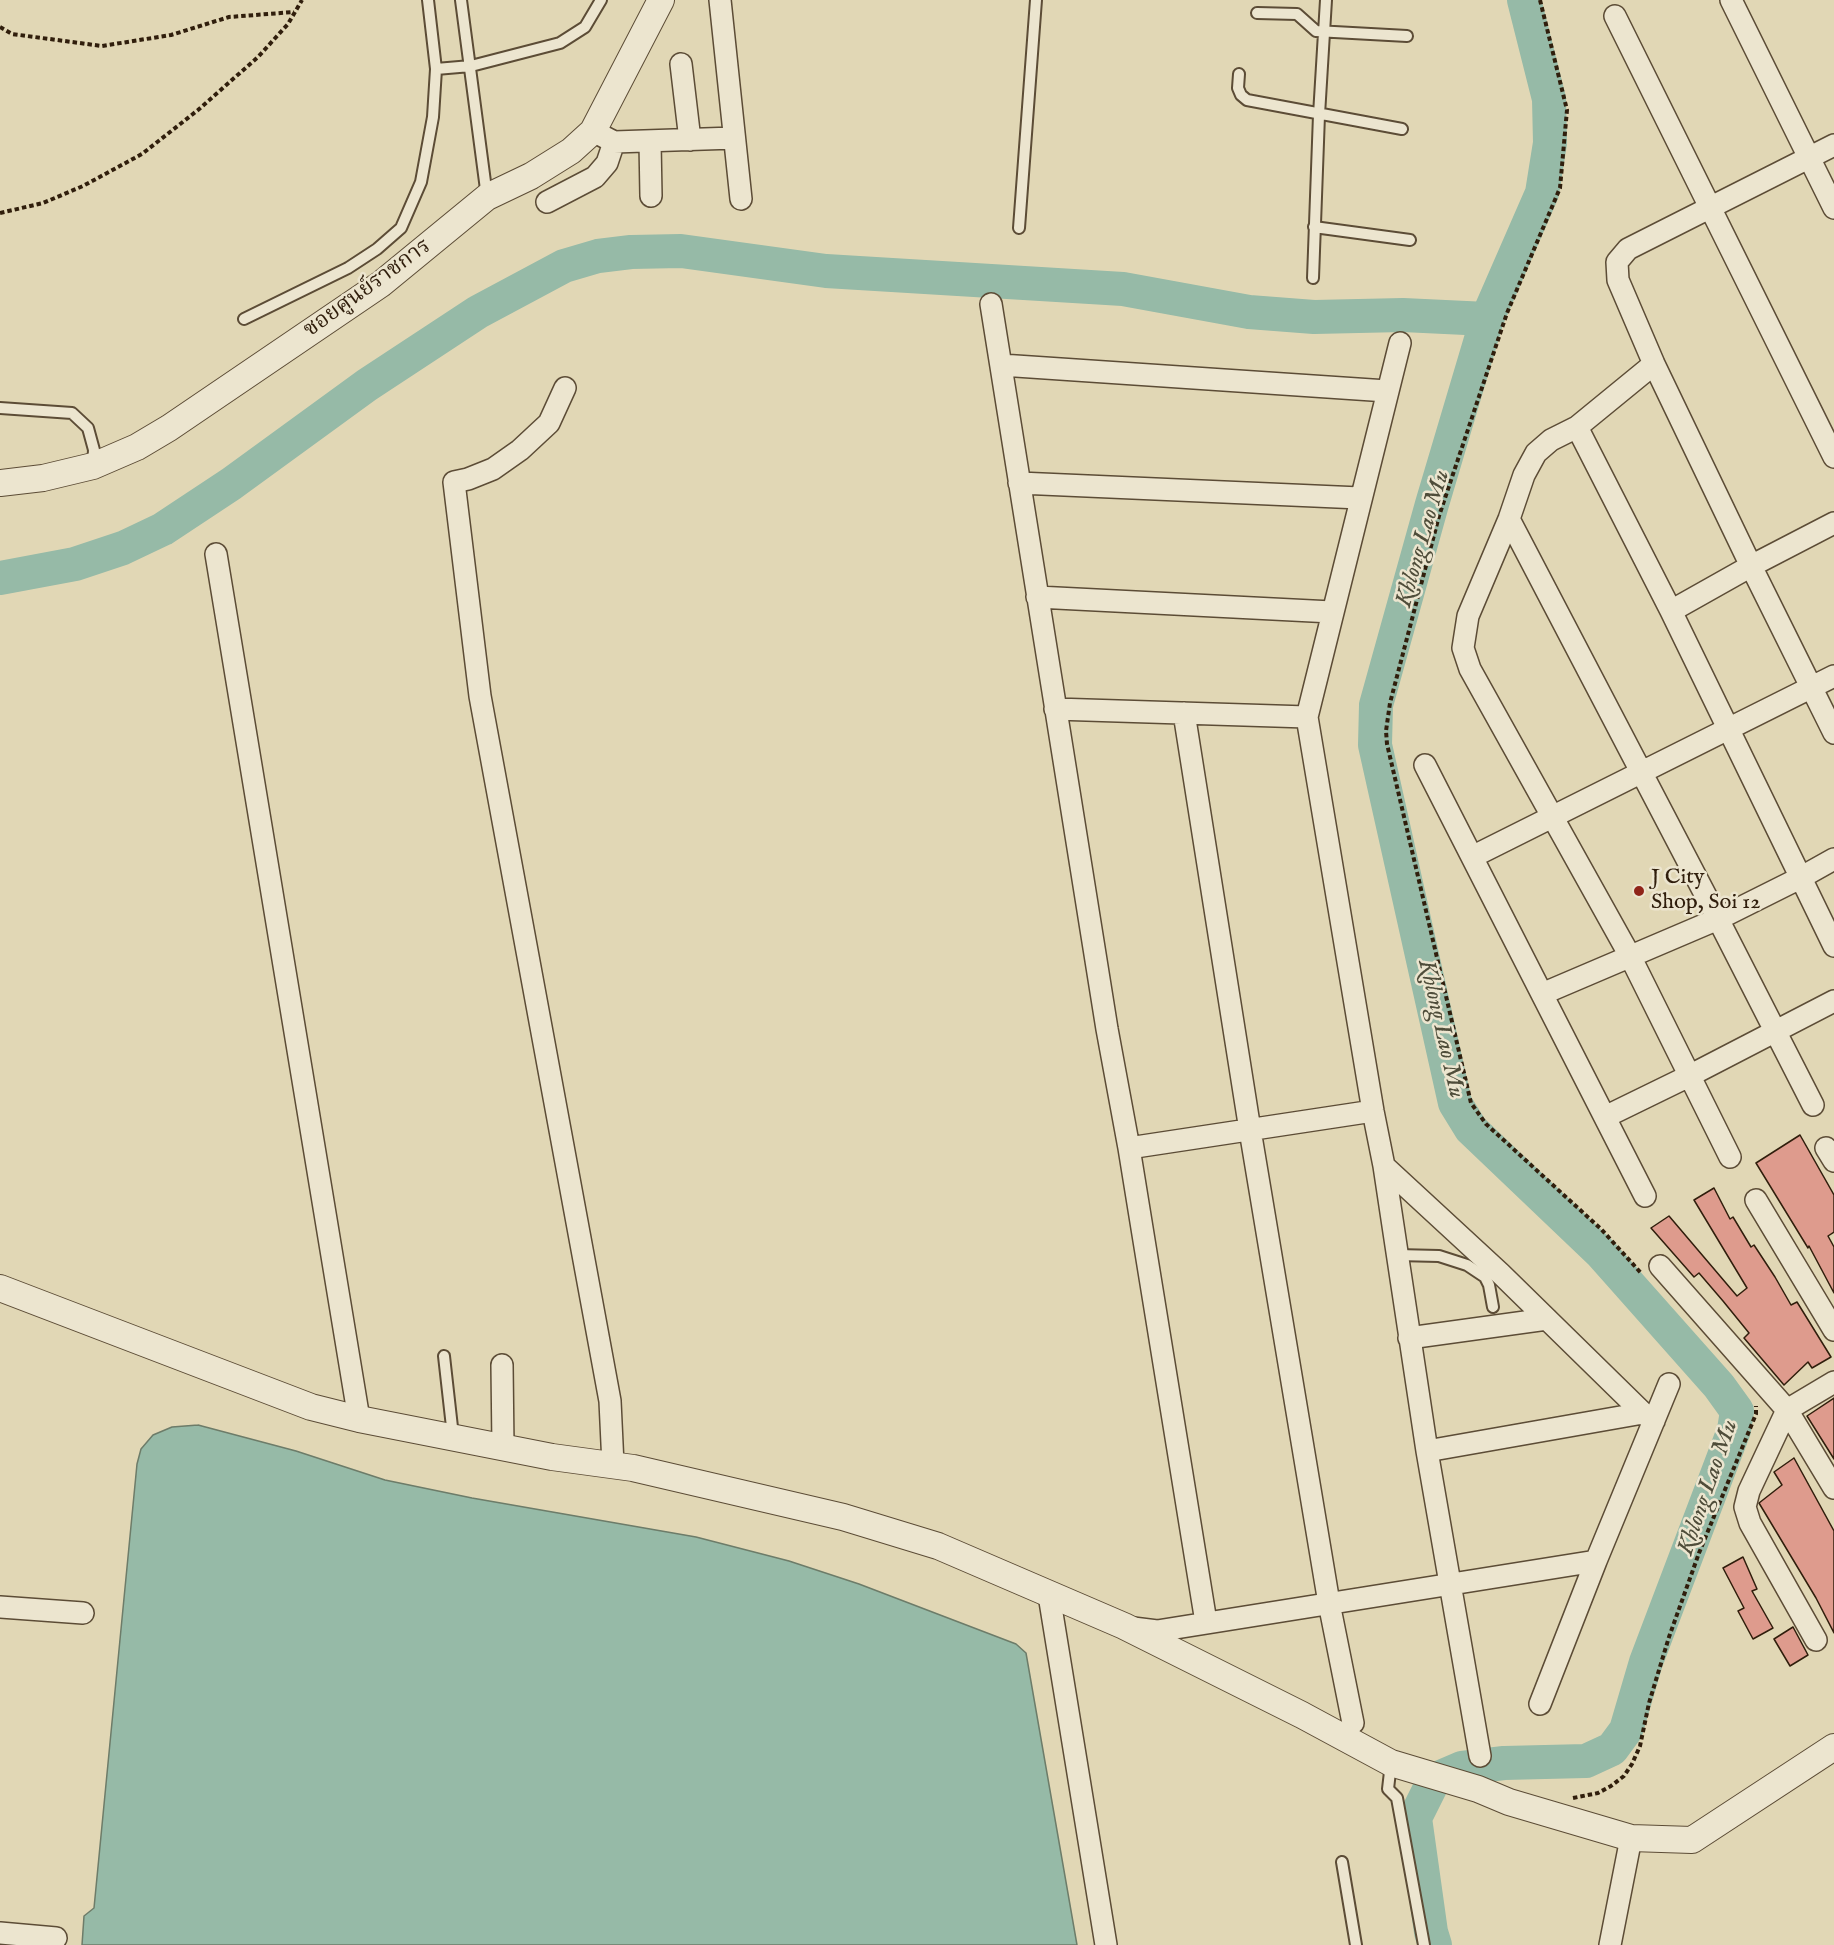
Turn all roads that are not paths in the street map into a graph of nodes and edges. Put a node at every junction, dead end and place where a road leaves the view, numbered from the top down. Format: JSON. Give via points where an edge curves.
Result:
{"nodes":[{"id":1,"x":428,"y":0,"type":"edge"},
{"id":2,"x":461,"y":0,"type":"edge"},
{"id":3,"x":601,"y":0,"type":"edge"},
{"id":4,"x":661,"y":0,"type":"edge"},
{"id":5,"x":720,"y":0,"type":"edge"},
{"id":6,"x":1036,"y":0,"type":"edge"},
{"id":7,"x":1326,"y":0,"type":"edge"},
{"id":8,"x":1731,"y":0,"type":"edge"},
{"id":9,"x":1257,"y":13,"type":"dead end"},
{"id":10,"x":1615,"y":16,"type":"dead end"},
{"id":11,"x":1324,"y":32,"type":"junction"},
{"id":12,"x":1407,"y":36,"type":"dead end"},
{"id":13,"x":681,"y":64,"type":"dead end"},
{"id":14,"x":471,"y":66,"type":"junction"},
{"id":15,"x":436,"y":69,"type":"junction"},
{"id":16,"x":1239,"y":74,"type":"dead end"},
{"id":17,"x":1319,"y":115,"type":"junction"},
{"id":18,"x":1402,"y":129,"type":"dead end"},
{"id":19,"x":603,"y":137,"type":"junction"},
{"id":20,"x":734,"y":138,"type":"junction"},
{"id":21,"x":690,"y":140,"type":"junction"},
{"id":22,"x":650,"y":142,"type":"junction"},
{"id":23,"x":1834,"y":145,"type":"edge"},
{"id":24,"x":1809,"y":157,"type":"junction"},
{"id":25,"x":651,"y":196,"type":"dead end"},
{"id":26,"x":487,"y":197,"type":"junction"},
{"id":27,"x":741,"y":199,"type":"dead end"},
{"id":28,"x":547,"y":202,"type":"dead end"},
{"id":29,"x":1711,"y":206,"type":"junction"},
{"id":30,"x":1834,"y":208,"type":"edge"},
{"id":31,"x":1314,"y":227,"type":"junction"},
{"id":32,"x":1019,"y":228,"type":"dead end"},
{"id":33,"x":1410,"y":240,"type":"dead end"},
{"id":34,"x":1312,"y":278,"type":"dead end"},
{"id":35,"x":991,"y":304,"type":"dead end"},
{"id":36,"x":244,"y":319,"type":"dead end"},
{"id":37,"x":1400,"y":343,"type":"dead end"},
{"id":38,"x":1654,"y":364,"type":"junction"},
{"id":39,"x":1001,"y":365,"type":"junction"},
{"id":40,"x":566,"y":388,"type":"dead end"},
{"id":41,"x":1387,"y":391,"type":"junction"},
{"id":42,"x":0,"y":408,"type":"edge"},
{"id":43,"x":1577,"y":427,"type":"junction"},
{"id":44,"x":1834,"y":458,"type":"edge"},
{"id":45,"x":93,"y":466,"type":"junction"},
{"id":46,"x":0,"y":483,"type":"edge"},
{"id":47,"x":1019,"y":483,"type":"junction"},
{"id":48,"x":1360,"y":498,"type":"junction"},
{"id":49,"x":1509,"y":519,"type":"junction"},
{"id":50,"x":1834,"y":523,"type":"edge"},
{"id":51,"x":216,"y":554,"type":"dead end"},
{"id":52,"x":1751,"y":566,"type":"junction"},
{"id":53,"x":1038,"y":597,"type":"junction"},
{"id":54,"x":1671,"y":611,"type":"junction"},
{"id":55,"x":1332,"y":612,"type":"junction"},
{"id":56,"x":1834,"y":676,"type":"edge"},
{"id":57,"x":1811,"y":687,"type":"junction"},
{"id":58,"x":1055,"y":709,"type":"junction"},
{"id":59,"x":1184,"y":713,"type":"junction"},
{"id":60,"x":1307,"y":717,"type":"junction"},
{"id":61,"x":1729,"y":729,"type":"junction"},
{"id":62,"x":1834,"y":733,"type":"edge"},
{"id":63,"x":1425,"y":765,"type":"dead end"},
{"id":64,"x":1641,"y":772,"type":"junction"},
{"id":65,"x":1552,"y":817,"type":"junction"},
{"id":66,"x":1472,"y":857,"type":"junction"},
{"id":67,"x":1834,"y":859,"type":"edge"},
{"id":68,"x":1800,"y":878,"type":"junction"},
{"id":69,"x":1718,"y":919,"type":"junction"},
{"id":70,"x":1834,"y":946,"type":"edge"},
{"id":71,"x":1630,"y":956,"type":"junction"},
{"id":72,"x":1542,"y":994,"type":"junction"},
{"id":73,"x":1834,"y":1001,"type":"edge"},
{"id":74,"x":1775,"y":1031,"type":"junction"},
{"id":75,"x":1689,"y":1076,"type":"junction"},
{"id":76,"x":1813,"y":1105,"type":"dead end"},
{"id":77,"x":1373,"y":1112,"type":"junction"},
{"id":78,"x":1605,"y":1117,"type":"junction"},
{"id":79,"x":1250,"y":1130,"type":"junction"},
{"id":80,"x":1129,"y":1148,"type":"junction"},
{"id":81,"x":1730,"y":1157,"type":"dead end"},
{"id":82,"x":1384,"y":1166,"type":"junction"},
{"id":83,"x":1646,"y":1196,"type":"dead end"},
{"id":84,"x":1756,"y":1200,"type":"dead end"},
{"id":85,"x":1397,"y":1255,"type":"junction"},
{"id":86,"x":1660,"y":1266,"type":"dead end"},
{"id":87,"x":0,"y":1287,"type":"edge"},
{"id":88,"x":1494,"y":1307,"type":"dead end"},
{"id":89,"x":1547,"y":1319,"type":"junction"},
{"id":90,"x":1834,"y":1330,"type":"edge"},
{"id":91,"x":1409,"y":1338,"type":"junction"},
{"id":92,"x":444,"y":1356,"type":"dead end"},
{"id":93,"x":502,"y":1365,"type":"dead end"},
{"id":94,"x":1834,"y":1382,"type":"edge"},
{"id":95,"x":1669,"y":1384,"type":"dead end"},
{"id":96,"x":1787,"y":1410,"type":"junction"},
{"id":97,"x":1649,"y":1417,"type":"junction"},
{"id":98,"x":358,"y":1419,"type":"junction"},
{"id":99,"x":453,"y":1436,"type":"junction"},
{"id":100,"x":503,"y":1446,"type":"junction"},
{"id":101,"x":1427,"y":1451,"type":"junction"},
{"id":102,"x":613,"y":1465,"type":"junction"},
{"id":103,"x":1834,"y":1488,"type":"edge"},
{"id":104,"x":1596,"y":1561,"type":"junction"},
{"id":105,"x":1449,"y":1584,"type":"junction"},
{"id":106,"x":1049,"y":1596,"type":"junction"},
{"id":107,"x":1329,"y":1603,"type":"junction"},
{"id":108,"x":0,"y":1607,"type":"edge"},
{"id":109,"x":83,"y":1613,"type":"dead end"},
{"id":110,"x":1206,"y":1622,"type":"junction"},
{"id":111,"x":1124,"y":1626,"type":"junction"},
{"id":112,"x":1816,"y":1640,"type":"dead end"},
{"id":113,"x":1540,"y":1704,"type":"dead end"},
{"id":114,"x":1353,"y":1723,"type":"dead end"},
{"id":115,"x":1834,"y":1742,"type":"edge"},
{"id":116,"x":1834,"y":1747,"type":"edge"},
{"id":117,"x":1480,"y":1756,"type":"dead end"},
{"id":118,"x":1398,"y":1764,"type":"junction"},
{"id":119,"x":1631,"y":1838,"type":"junction"},
{"id":120,"x":1342,"y":1862,"type":"dead end"},
{"id":121,"x":0,"y":1933,"type":"edge"},
{"id":122,"x":56,"y":1938,"type":"dead end"},
{"id":123,"x":1106,"y":1945,"type":"edge"},
{"id":124,"x":1356,"y":1945,"type":"edge"},
{"id":125,"x":1424,"y":1945,"type":"edge"},
{"id":126,"x":1610,"y":1945,"type":"edge"}],
"edges":[{"from":1,"to":15,"type":"lane"},
{"from":2,"to":14,"type":"lane"},
{"from":3,"to":14,"type":"lane","via":[[585,27],[560,43]]},
{"from":4,"to":19,"type":"street","name":"ซอยศูนย์ราชการ"},
{"from":5,"to":20,"type":"street"},
{"from":6,"to":32,"type":"lane"},
{"from":7,"to":11,"type":"lane"},
{"from":8,"to":24,"type":"street"},
{"from":9,"to":11,"type":"lane","via":[[1297,14],[1316,31]]},
{"from":10,"to":29,"type":"street"},
{"from":11,"to":12,"type":"lane"},
{"from":11,"to":17,"type":"lane"},
{"from":13,"to":21,"type":"street"},
{"from":14,"to":15,"type":"lane"},
{"from":14,"to":26,"type":"lane"},
{"from":15,"to":36,"type":"lane","via":[[433,117],[421,182],[400,228],[348,268]]},
{"from":16,"to":17,"type":"lane","via":[[1238,88],[1247,100]]},
{"from":17,"to":18,"type":"lane"},
{"from":17,"to":31,"type":"lane"},
{"from":19,"to":22,"type":"street"},
{"from":19,"to":26,"type":"street","name":"ซอยศูนย์ราชการ"},
{"from":19,"to":28,"type":"street","via":[[607,163],[595,177]]},
{"from":20,"to":21,"type":"street"},
{"from":20,"to":27,"type":"street"},
{"from":21,"to":22,"type":"street"},
{"from":22,"to":25,"type":"street"},
{"from":23,"to":24,"type":"street"},
{"from":24,"to":29,"type":"street"},
{"from":24,"to":30,"type":"street"},
{"from":26,"to":45,"type":"street","name":"ซอยศูนย์ราชการ","via":[[381,284],[169,428]]},
{"from":29,"to":38,"type":"street","via":[[1628,249],[1617,262],[1618,280]]},
{"from":29,"to":44,"type":"street"},
{"from":31,"to":33,"type":"lane"},
{"from":31,"to":34,"type":"lane"},
{"from":35,"to":39,"type":"street"},
{"from":37,"to":41,"type":"street"},
{"from":38,"to":43,"type":"street"},
{"from":38,"to":52,"type":"street"},
{"from":39,"to":41,"type":"street"},
{"from":39,"to":47,"type":"street"},
{"from":40,"to":102,"type":"street","via":[[549,423],[520,450],[493,469],[454,482],[480,696],[610,1401]]},
{"from":41,"to":48,"type":"street"},
{"from":42,"to":45,"type":"lane","via":[[72,413],[88,428],[94,450]]},
{"from":43,"to":49,"type":"street","via":[[1536,453]]},
{"from":43,"to":54,"type":"street"},
{"from":45,"to":46,"type":"street","name":"ซอยศูนย์ราชการ"},
{"from":47,"to":48,"type":"street"},
{"from":47,"to":53,"type":"street"},
{"from":48,"to":55,"type":"street"},
{"from":49,"to":64,"type":"street"},
{"from":49,"to":65,"type":"street","via":[[1468,616],[1463,648],[1470,669]]},
{"from":50,"to":52,"type":"street"},
{"from":51,"to":98,"type":"street"},
{"from":52,"to":54,"type":"street"},
{"from":52,"to":57,"type":"street"},
{"from":53,"to":55,"type":"street"},
{"from":53,"to":58,"type":"street"},
{"from":54,"to":61,"type":"street"},
{"from":55,"to":60,"type":"street"},
{"from":56,"to":57,"type":"street"},
{"from":57,"to":61,"type":"street"},
{"from":57,"to":62,"type":"street"},
{"from":58,"to":59,"type":"street"},
{"from":58,"to":80,"type":"street"},
{"from":59,"to":60,"type":"street"},
{"from":59,"to":79,"type":"street"},
{"from":60,"to":77,"type":"street"},
{"from":61,"to":64,"type":"street"},
{"from":61,"to":68,"type":"street"},
{"from":63,"to":66,"type":"street"},
{"from":64,"to":65,"type":"street"},
{"from":64,"to":69,"type":"street"},
{"from":65,"to":66,"type":"street"},
{"from":65,"to":71,"type":"street"},
{"from":66,"to":72,"type":"street"},
{"from":67,"to":68,"type":"street"},
{"from":68,"to":69,"type":"street"},
{"from":68,"to":70,"type":"street"},
{"from":69,"to":71,"type":"street"},
{"from":69,"to":74,"type":"street"},
{"from":71,"to":72,"type":"street"},
{"from":71,"to":75,"type":"street"},
{"from":72,"to":78,"type":"street"},
{"from":73,"to":74,"type":"street"},
{"from":74,"to":75,"type":"street"},
{"from":74,"to":76,"type":"street"},
{"from":75,"to":78,"type":"street"},
{"from":75,"to":81,"type":"street"},
{"from":77,"to":79,"type":"street"},
{"from":77,"to":82,"type":"street"},
{"from":78,"to":83,"type":"street"},
{"from":79,"to":80,"type":"street"},
{"from":79,"to":107,"type":"street"},
{"from":80,"to":110,"type":"street"},
{"from":82,"to":85,"type":"street"},
{"from":82,"to":89,"type":"street"},
{"from":84,"to":90,"type":"street"},
{"from":85,"to":88,"type":"lane","via":[[1439,1256],[1467,1265],[1485,1277]]},
{"from":85,"to":91,"type":"street"},
{"from":86,"to":96,"type":"street"},
{"from":87,"to":98,"type":"street","via":[[311,1407]]},
{"from":89,"to":91,"type":"street"},
{"from":89,"to":97,"type":"street"},
{"from":91,"to":101,"type":"street"},
{"from":92,"to":99,"type":"lane"},
{"from":93,"to":100,"type":"street"},
{"from":94,"to":96,"type":"street"},
{"from":95,"to":97,"type":"street"},
{"from":96,"to":103,"type":"street"},
{"from":96,"to":112,"type":"street","via":[[1745,1507],[1750,1523]]},
{"from":97,"to":101,"type":"street"},
{"from":97,"to":104,"type":"street"},
{"from":98,"to":99,"type":"street"},
{"from":99,"to":100,"type":"street"},
{"from":100,"to":102,"type":"street"},
{"from":101,"to":105,"type":"street"},
{"from":102,"to":106,"type":"street","via":[[843,1517],[938,1546]]},
{"from":104,"to":105,"type":"street"},
{"from":104,"to":113,"type":"street"},
{"from":105,"to":107,"type":"street"},
{"from":105,"to":117,"type":"street"},
{"from":106,"to":111,"type":"street"},
{"from":106,"to":123,"type":"street"},
{"from":107,"to":110,"type":"street"},
{"from":107,"to":114,"type":"street"},
{"from":108,"to":109,"type":"street"},
{"from":110,"to":111,"type":"street","via":[[1157,1631]]},
{"from":111,"to":118,"type":"street"},
{"from":115,"to":119,"type":"street","via":[[1687,1834]]},
{"from":116,"to":119,"type":"street","via":[[1692,1840]]},
{"from":118,"to":119,"type":"street"},
{"from":118,"to":125,"type":"lane","via":[[1388,1789],[1397,1798]]},
{"from":119,"to":126,"type":"street"},
{"from":120,"to":124,"type":"lane"},
{"from":121,"to":122,"type":"street"}]}
